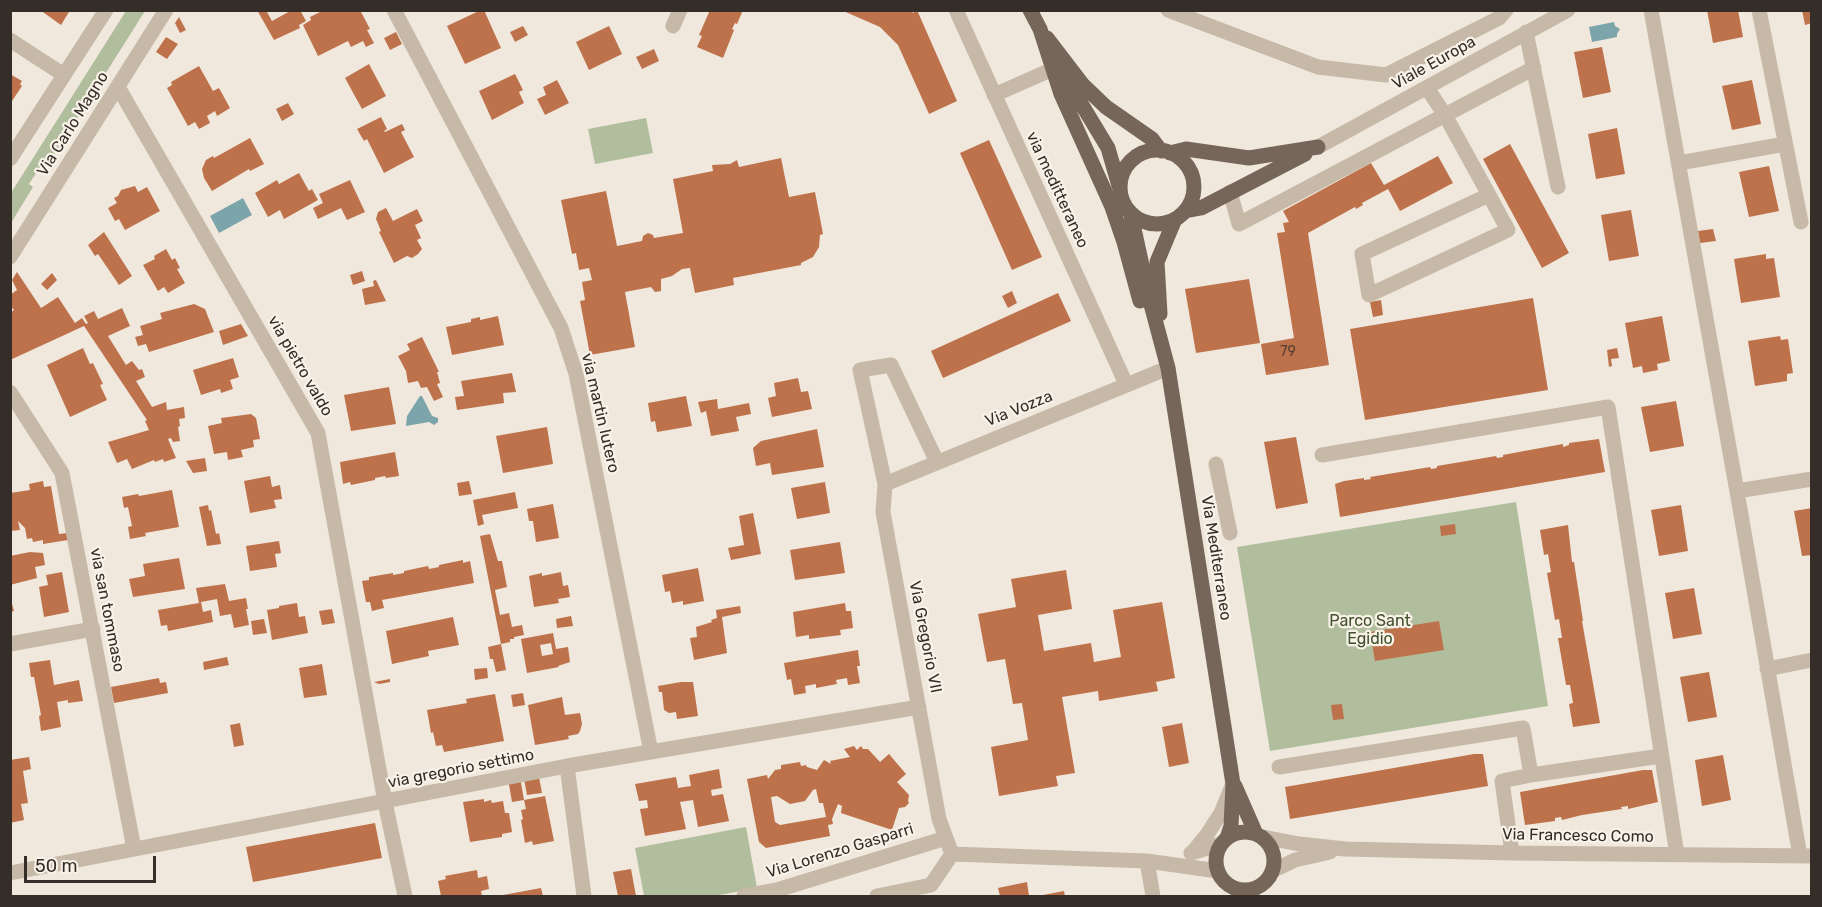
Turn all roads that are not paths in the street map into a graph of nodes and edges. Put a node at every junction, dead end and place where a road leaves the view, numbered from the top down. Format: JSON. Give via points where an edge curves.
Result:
{"nodes":[{"id":1,"x":106,"y":10,"type":"edge"},
{"id":2,"x":166,"y":10,"type":"edge"},
{"id":3,"x":680,"y":10,"type":"edge"},
{"id":4,"x":956,"y":10,"type":"edge"},
{"id":5,"x":1030,"y":10,"type":"edge"},
{"id":6,"x":1168,"y":10,"type":"edge"},
{"id":7,"x":1506,"y":10,"type":"edge"},
{"id":8,"x":1568,"y":10,"type":"edge"},
{"id":9,"x":1652,"y":10,"type":"edge"},
{"id":10,"x":1759,"y":10,"type":"edge"},
{"id":11,"x":400,"y":14,"type":"edge"},
{"id":12,"x":1544,"y":17,"type":"edge"},
{"id":13,"x":673,"y":26,"type":"dead end"},
{"id":14,"x":1040,"y":29,"type":"junction"},
{"id":15,"x":1526,"y":32,"type":"junction"},
{"id":16,"x":10,"y":40,"type":"edge"},
{"id":17,"x":1534,"y":68,"type":"junction"},
{"id":18,"x":1053,"y":69,"type":"junction"},
{"id":19,"x":64,"y":75,"type":"junction"},
{"id":20,"x":118,"y":87,"type":"junction"},
{"id":21,"x":1427,"y":88,"type":"junction"},
{"id":22,"x":994,"y":95,"type":"junction"},
{"id":23,"x":1445,"y":115,"type":"junction"},
{"id":24,"x":1785,"y":144,"type":"junction"},
{"id":25,"x":1318,"y":147,"type":"junction"},
{"id":26,"x":1166,"y":152,"type":"junction"},
{"id":27,"x":10,"y":159,"type":"edge"},
{"id":28,"x":1679,"y":163,"type":"junction"},
{"id":29,"x":1558,"y":186,"type":"dead end"},
{"id":30,"x":1120,"y":187,"type":"junction"},
{"id":31,"x":1230,"y":192,"type":"junction"},
{"id":32,"x":1489,"y":195,"type":"junction"},
{"id":33,"x":1131,"y":215,"type":"junction"},
{"id":34,"x":1180,"y":215,"type":"junction"},
{"id":35,"x":1801,"y":222,"type":"dead end"},
{"id":36,"x":10,"y":257,"type":"edge"},
{"id":37,"x":1161,"y":338,"type":"junction"},
{"id":38,"x":1168,"y":368,"type":"junction"},
{"id":39,"x":1126,"y":384,"type":"junction"},
{"id":40,"x":10,"y":392,"type":"edge"},
{"id":41,"x":1322,"y":455,"type":"dead end"},
{"id":42,"x":937,"y":462,"type":"junction"},
{"id":43,"x":1216,"y":464,"type":"dead end"},
{"id":44,"x":1812,"y":479,"type":"edge"},
{"id":45,"x":885,"y":484,"type":"junction"},
{"id":46,"x":1737,"y":491,"type":"junction"},
{"id":47,"x":1230,"y":533,"type":"dead end"},
{"id":48,"x":93,"y":629,"type":"junction"},
{"id":49,"x":10,"y":644,"type":"edge"},
{"id":50,"x":1812,"y":660,"type":"edge"},
{"id":51,"x":1767,"y":669,"type":"junction"},
{"id":52,"x":919,"y":707,"type":"junction"},
{"id":53,"x":651,"y":752,"type":"junction"},
{"id":54,"x":1660,"y":756,"type":"junction"},
{"id":55,"x":567,"y":766,"type":"junction"},
{"id":56,"x":1279,"y":767,"type":"dead end"},
{"id":57,"x":1531,"y":775,"type":"junction"},
{"id":58,"x":1233,"y":784,"type":"junction"},
{"id":59,"x":385,"y":802,"type":"junction"},
{"id":60,"x":1259,"y":836,"type":"junction"},
{"id":61,"x":946,"y":838,"type":"junction"},
{"id":62,"x":1224,"y":841,"type":"junction"},
{"id":63,"x":134,"y":849,"type":"junction"},
{"id":64,"x":1345,"y":849,"type":"junction"},
{"id":65,"x":1192,"y":853,"type":"junction"},
{"id":66,"x":952,"y":854,"type":"junction"},
{"id":67,"x":1512,"y":854,"type":"junction"},
{"id":68,"x":1677,"y":855,"type":"junction"},
{"id":69,"x":1806,"y":856,"type":"edge"},
{"id":70,"x":1147,"y":861,"type":"junction"},
{"id":71,"x":1218,"y":871,"type":"junction"},
{"id":72,"x":10,"y":873,"type":"edge"},
{"id":73,"x":1270,"y":874,"type":"junction"},
{"id":74,"x":1238,"y":892,"type":"edge"},
{"id":75,"x":405,"y":897,"type":"edge"},
{"id":76,"x":584,"y":897,"type":"edge"},
{"id":77,"x":744,"y":897,"type":"edge"},
{"id":78,"x":877,"y":897,"type":"edge"},
{"id":79,"x":1153,"y":897,"type":"edge"},
{"id":80,"x":1263,"y":897,"type":"edge"}],
"edges":[{"from":1,"to":19,"type":"street"},
{"from":2,"to":20,"type":"street","name":"Via Carlo Magno"},
{"from":3,"to":13,"type":"street"},
{"from":4,"to":22,"type":"street","name":"via meditteraneo"},
{"from":5,"to":14,"type":"main road","name":"Via Mediterraneo"},
{"from":6,"to":7,"type":"street","via":[[1318,67],[1386,75],[1499,18]]},
{"from":8,"to":12,"type":"street","name":"Viale Europa"},
{"from":9,"to":28,"type":"street"},
{"from":10,"to":24,"type":"street"},
{"from":11,"to":53,"type":"street","name":"via martin lutero","via":[[561,328],[576,374]]},
{"from":12,"to":15,"type":"street","name":"Viale Europa"},
{"from":14,"to":18,"type":"main road","name":"Via Mediterraneo"},
{"from":14,"to":26,"type":"main road","via":[[1083,85]]},
{"from":14,"to":30,"type":"main road","via":[[1108,148]]},
{"from":15,"to":17,"type":"street"},
{"from":15,"to":21,"type":"street","name":"Viale Europa"},
{"from":16,"to":19,"type":"street"},
{"from":17,"to":23,"type":"street"},
{"from":17,"to":29,"type":"street"},
{"from":18,"to":22,"type":"street"},
{"from":18,"to":37,"type":"main road","name":"Via Mediterraneo","via":[[1112,207],[1139,299]]},
{"from":19,"to":27,"type":"street"},
{"from":20,"to":36,"type":"street","name":"Via Carlo Magno"},
{"from":20,"to":59,"type":"street","name":"via pietro valdo","via":[[318,433]]},
{"from":21,"to":23,"type":"street"},
{"from":21,"to":25,"type":"street","name":"Viale Europa"},
{"from":22,"to":39,"type":"street","name":"via meditteraneo"},
{"from":23,"to":31,"type":"street","via":[[1239,224]]},
{"from":23,"to":32,"type":"street"},
{"from":24,"to":28,"type":"street"},
{"from":24,"to":35,"type":"street"},
{"from":25,"to":26,"type":"main road","via":[[1249,158],[1186,149]]},
{"from":25,"to":31,"type":"main road"},
{"from":26,"to":30,"type":"main road","via":[[1149,151],[1138,156],[1128,164]]},
{"from":26,"to":34,"type":"main road","via":[[1180,159],[1192,178],[1191,201]]},
{"from":28,"to":46,"type":"street"},
{"from":30,"to":33,"type":"main road"},
{"from":31,"to":34,"type":"main road"},
{"from":32,"to":32,"type":"street","via":[[1362,254],[1369,295],[1508,230]]},
{"from":33,"to":34,"type":"main road","via":[[1152,224]]},
{"from":33,"to":37,"type":"main road","name":"Via Mediterraneo"},
{"from":34,"to":37,"type":"main road","name":"Via Mediterraneo","via":[[1157,262]]},
{"from":37,"to":38,"type":"main road","name":"Via Mediterraneo"},
{"from":38,"to":39,"type":"street","name":"Via Vozza"},
{"from":38,"to":58,"type":"main road","name":"Via Mediterraneo"},
{"from":39,"to":42,"type":"street","name":"Via Vozza"},
{"from":40,"to":48,"type":"street","name":"via san tommaso","via":[[62,473]]},
{"from":41,"to":54,"type":"street","via":[[1608,407]]},
{"from":42,"to":45,"type":"street","name":"Via Vozza"},
{"from":42,"to":45,"type":"street","name":"Via Gregorio VII","via":[[891,365],[860,370]]},
{"from":43,"to":47,"type":"street"},
{"from":44,"to":46,"type":"street"},
{"from":45,"to":52,"type":"street","name":"Via Gregorio VII","via":[[883,512]]},
{"from":46,"to":51,"type":"street"},
{"from":48,"to":49,"type":"street"},
{"from":48,"to":63,"type":"street","name":"via san tommaso"},
{"from":50,"to":51,"type":"street"},
{"from":51,"to":69,"type":"street"},
{"from":52,"to":53,"type":"street","name":"via gregorio settimo"},
{"from":52,"to":61,"type":"street","name":"Via Gregorio VII","via":[[939,819]]},
{"from":53,"to":55,"type":"street","name":"via gregorio settimo"},
{"from":54,"to":57,"type":"street"},
{"from":54,"to":68,"type":"street"},
{"from":55,"to":59,"type":"street","name":"via gregorio settimo"},
{"from":55,"to":76,"type":"street"},
{"from":56,"to":57,"type":"street","via":[[1523,728]]},
{"from":57,"to":67,"type":"street","via":[[1502,781]]},
{"from":58,"to":60,"type":"main road","name":"Via Mediterraneo"},
{"from":58,"to":62,"type":"main road","name":"Via Mediterraneo","via":[[1231,826]]},
{"from":58,"to":65,"type":"street","via":[[1221,813]]},
{"from":59,"to":63,"type":"street","name":"via gregorio settimo"},
{"from":59,"to":75,"type":"street","name":"via pietro valdo"},
{"from":60,"to":62,"type":"main road","via":[[1241,832]]},
{"from":60,"to":64,"type":"street","name":"Via Francesco Como"},
{"from":60,"to":73,"type":"main road","via":[[1272,849]]},
{"from":61,"to":66,"type":"street","name":"Via Gregorio VII"},
{"from":61,"to":77,"type":"street","name":"Via Lorenzo Gasparri"},
{"from":62,"to":65,"type":"street"},
{"from":62,"to":71,"type":"main road","via":[[1217,853]]},
{"from":63,"to":72,"type":"street","name":"via gregorio settimo"},
{"from":64,"to":67,"type":"street","name":"Via Francesco Como"},
{"from":64,"to":73,"type":"street","name":"Via Francesco Como","via":[[1295,860]]},
{"from":65,"to":70,"type":"street"},
{"from":66,"to":70,"type":"street"},
{"from":66,"to":78,"type":"street","via":[[931,885]]},
{"from":67,"to":68,"type":"street","name":"Via Francesco Como"},
{"from":68,"to":69,"type":"street","name":"Via Francesco Como"},
{"from":70,"to":71,"type":"street"},
{"from":70,"to":79,"type":"street"},
{"from":71,"to":74,"type":"main road"},
{"from":73,"to":74,"type":"main road","via":[[1264,883]]},
{"from":73,"to":80,"type":"main road"}]}
